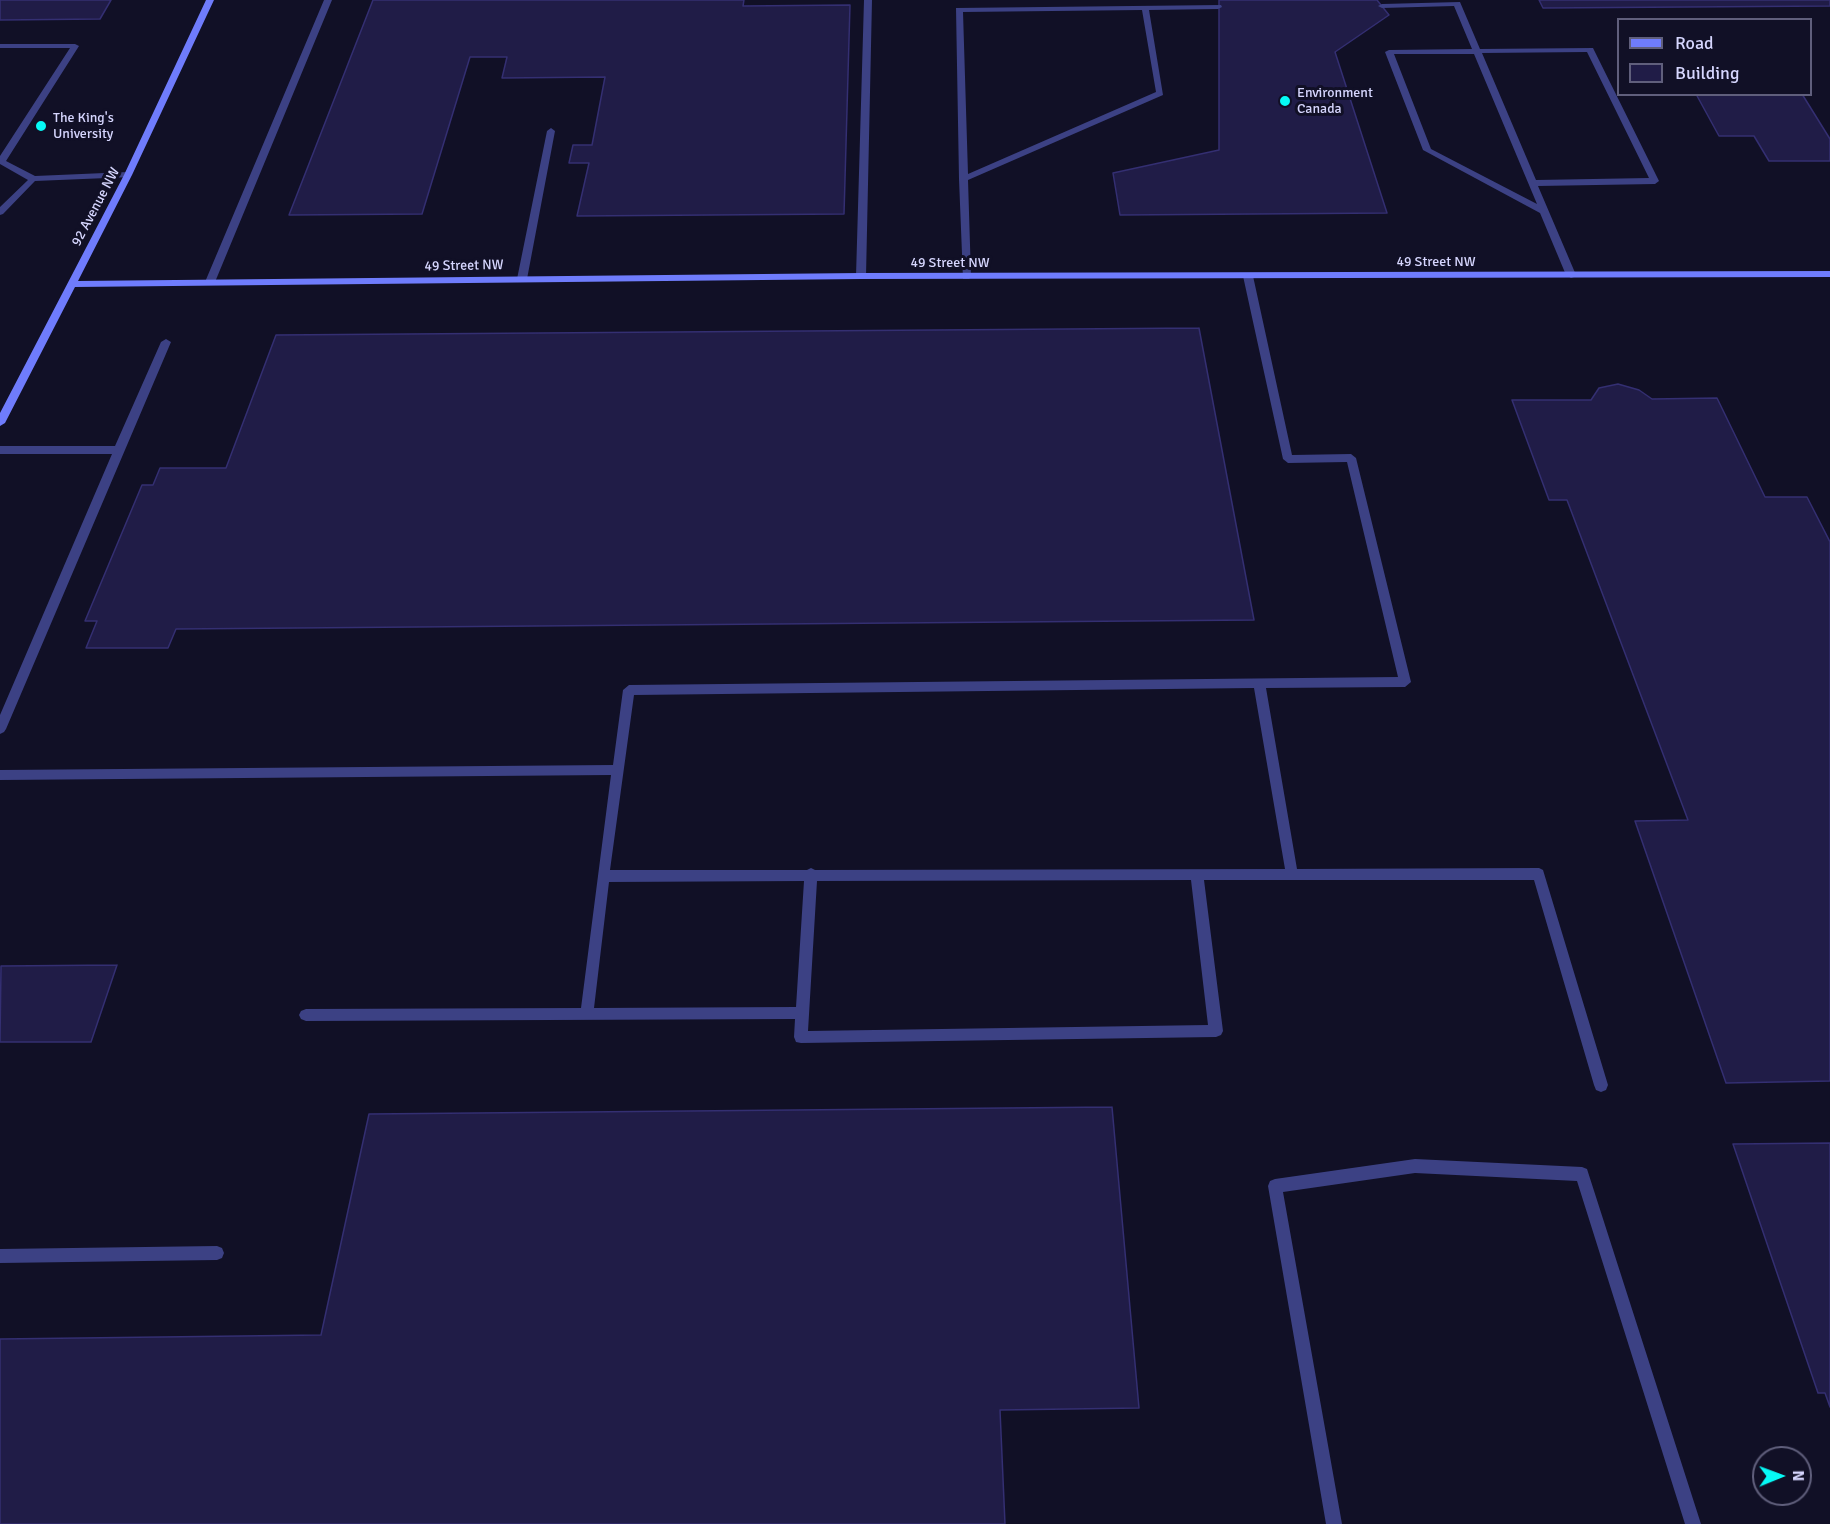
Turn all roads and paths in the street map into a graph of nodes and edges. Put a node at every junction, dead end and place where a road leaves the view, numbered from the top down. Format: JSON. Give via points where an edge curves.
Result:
{"nodes":[{"id":1,"x":210,"y":0,"type":"edge"},
{"id":2,"x":328,"y":0,"type":"edge"},
{"id":3,"x":868,"y":0,"type":"edge"},
{"id":4,"x":1382,"y":6,"type":"dead end"},
{"id":5,"x":1218,"y":7,"type":"dead end"},
{"id":6,"x":1145,"y":8,"type":"junction"},
{"id":7,"x":0,"y":46,"type":"edge"},
{"id":8,"x":1477,"y":51,"type":"junction"},
{"id":9,"x":552,"y":131,"type":"dead end"},
{"id":10,"x":0,"y":161,"type":"edge"},
{"id":11,"x":128,"y":175,"type":"junction"},
{"id":12,"x":33,"y":178,"type":"junction"},
{"id":13,"x":963,"y":179,"type":"junction"},
{"id":14,"x":1533,"y":183,"type":"junction"},
{"id":15,"x":1544,"y":211,"type":"junction"},
{"id":16,"x":0,"y":212,"type":"edge"},
{"id":17,"x":1830,"y":274,"type":"edge"},
{"id":18,"x":1571,"y":275,"type":"junction"},
{"id":19,"x":861,"y":276,"type":"junction"},
{"id":20,"x":1248,"y":276,"type":"junction"},
{"id":21,"x":966,"y":277,"type":"junction"},
{"id":22,"x":522,"y":279,"type":"junction"},
{"id":23,"x":210,"y":282,"type":"junction"},
{"id":24,"x":71,"y":284,"type":"junction"},
{"id":25,"x":166,"y":342,"type":"dead end"},
{"id":26,"x":0,"y":423,"type":"edge"},
{"id":27,"x":0,"y":450,"type":"edge"},
{"id":28,"x":119,"y":450,"type":"junction"},
{"id":29,"x":1259,"y":683,"type":"junction"},
{"id":30,"x":0,"y":729,"type":"edge"},
{"id":31,"x":617,"y":770,"type":"junction"},
{"id":32,"x":0,"y":775,"type":"edge"},
{"id":33,"x":811,"y":874,"type":"junction"},
{"id":34,"x":1292,"y":874,"type":"junction"},
{"id":35,"x":1197,"y":875,"type":"junction"},
{"id":36,"x":603,"y":876,"type":"junction"},
{"id":37,"x":587,"y":1013,"type":"junction"},
{"id":38,"x":802,"y":1013,"type":"junction"},
{"id":39,"x":306,"y":1015,"type":"dead end"},
{"id":40,"x":1601,"y":1085,"type":"dead end"},
{"id":41,"x":217,"y":1253,"type":"dead end"},
{"id":42,"x":0,"y":1256,"type":"edge"},
{"id":43,"x":1334,"y":1524,"type":"edge"},
{"id":44,"x":1693,"y":1524,"type":"edge"}],
"edges":[{"from":1,"to":11,"type":"street","name":"92 Avenue NW"},
{"from":2,"to":23,"type":"lane"},
{"from":3,"to":19,"type":"lane"},
{"from":4,"to":8,"type":"lane","via":[[1456,4]]},
{"from":5,"to":6,"type":"lane"},
{"from":6,"to":13,"type":"lane","via":[[1160,93]]},
{"from":6,"to":13,"type":"lane","via":[[959,9]]},
{"from":7,"to":10,"type":"lane","via":[[75,46]]},
{"from":8,"to":14,"type":"lane"},
{"from":8,"to":14,"type":"lane","via":[[1590,50],[1655,181]]},
{"from":8,"to":15,"type":"lane","via":[[1389,52],[1427,150]]},
{"from":9,"to":22,"type":"lane"},
{"from":10,"to":12,"type":"lane"},
{"from":11,"to":12,"type":"lane"},
{"from":11,"to":24,"type":"street","name":"92 Avenue NW"},
{"from":12,"to":16,"type":"lane"},
{"from":13,"to":21,"type":"lane"},
{"from":14,"to":15,"type":"lane"},
{"from":15,"to":18,"type":"lane"},
{"from":17,"to":18,"type":"street","name":"49 Street NW"},
{"from":18,"to":20,"type":"street","name":"49 Street NW"},
{"from":19,"to":21,"type":"street","name":"49 Street NW"},
{"from":19,"to":22,"type":"street","name":"49 Street NW"},
{"from":20,"to":21,"type":"street","name":"49 Street NW"},
{"from":20,"to":29,"type":"lane","via":[[1288,459],[1351,458],[1405,682]]},
{"from":22,"to":23,"type":"street","name":"49 Street NW"},
{"from":23,"to":24,"type":"street","name":"49 Street NW"},
{"from":24,"to":26,"type":"street","name":"92 Avenue NW"},
{"from":25,"to":28,"type":"lane"},
{"from":27,"to":28,"type":"lane"},
{"from":28,"to":30,"type":"lane"},
{"from":29,"to":31,"type":"lane","via":[[629,690]]},
{"from":29,"to":34,"type":"lane"},
{"from":31,"to":32,"type":"lane"},
{"from":31,"to":36,"type":"lane"},
{"from":33,"to":35,"type":"lane"},
{"from":33,"to":36,"type":"lane"},
{"from":33,"to":38,"type":"lane"},
{"from":34,"to":35,"type":"lane"},
{"from":34,"to":40,"type":"lane","via":[[1539,874]]},
{"from":35,"to":38,"type":"lane","via":[[1216,1031],[801,1037]]},
{"from":36,"to":37,"type":"lane"},
{"from":37,"to":38,"type":"lane"},
{"from":37,"to":39,"type":"lane"},
{"from":41,"to":42,"type":"lane"},
{"from":43,"to":44,"type":"lane","via":[[1275,1186],[1415,1166],[1582,1174]]}]}
